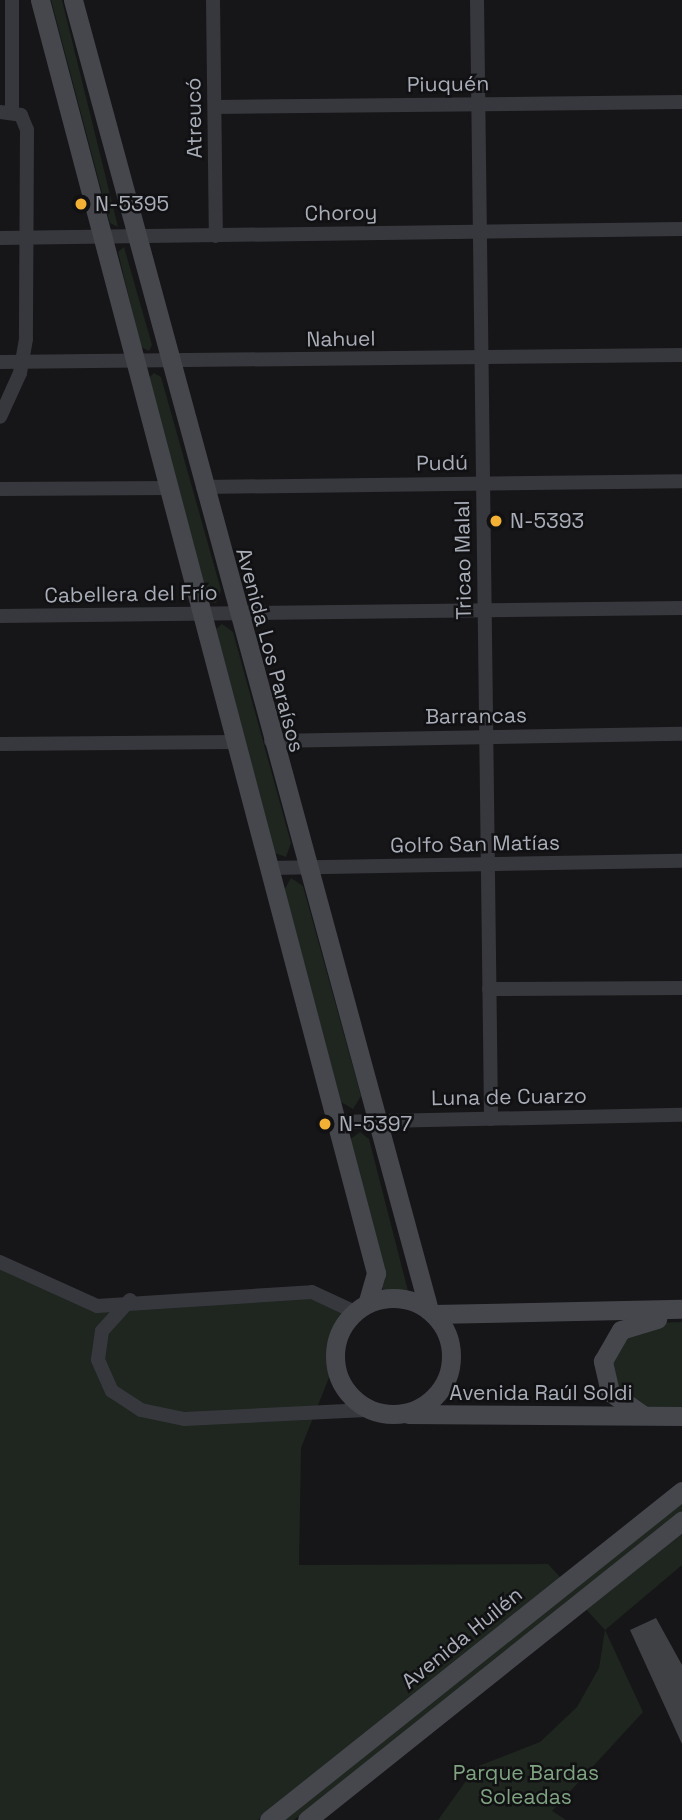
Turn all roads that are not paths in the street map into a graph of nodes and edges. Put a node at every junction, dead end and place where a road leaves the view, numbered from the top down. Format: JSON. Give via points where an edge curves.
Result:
{"nodes":[{"id":1,"x":12,"y":0,"type":"edge"},
{"id":2,"x":40,"y":0,"type":"edge"},
{"id":3,"x":73,"y":0,"type":"edge"},
{"id":4,"x":213,"y":0,"type":"edge"},
{"id":5,"x":477,"y":0,"type":"edge"},
{"id":6,"x":682,"y":102,"type":"edge"},
{"id":7,"x":479,"y":104,"type":"junction"},
{"id":8,"x":215,"y":107,"type":"junction"},
{"id":9,"x":6,"y":112,"type":"edge"},
{"id":10,"x":682,"y":229,"type":"edge"},
{"id":11,"x":480,"y":232,"type":"junction"},
{"id":12,"x":136,"y":236,"type":"junction"},
{"id":13,"x":216,"y":236,"type":"junction"},
{"id":14,"x":103,"y":237,"type":"junction"},
{"id":15,"x":0,"y":238,"type":"edge"},
{"id":16,"x":27,"y":238,"type":"junction"},
{"id":17,"x":682,"y":355,"type":"edge"},
{"id":18,"x":482,"y":357,"type":"junction"},
{"id":19,"x":0,"y":362,"type":"edge"},
{"id":20,"x":23,"y":362,"type":"junction"},
{"id":21,"x":170,"y":362,"type":"junction"},
{"id":22,"x":136,"y":363,"type":"junction"},
{"id":23,"x":0,"y":417,"type":"edge"},
{"id":24,"x":682,"y":481,"type":"edge"},
{"id":25,"x":483,"y":484,"type":"junction"},
{"id":26,"x":203,"y":487,"type":"junction"},
{"id":27,"x":169,"y":488,"type":"junction"},
{"id":28,"x":0,"y":489,"type":"edge"},
{"id":29,"x":682,"y":608,"type":"edge"},
{"id":30,"x":485,"y":610,"type":"junction"},
{"id":31,"x":202,"y":614,"type":"junction"},
{"id":32,"x":236,"y":614,"type":"junction"},
{"id":33,"x":0,"y":616,"type":"edge"},
{"id":34,"x":682,"y":734,"type":"edge"},
{"id":35,"x":486,"y":737,"type":"junction"},
{"id":36,"x":271,"y":741,"type":"junction"},
{"id":37,"x":236,"y":742,"type":"junction"},
{"id":38,"x":0,"y":744,"type":"edge"},
{"id":39,"x":682,"y":861,"type":"edge"},
{"id":40,"x":488,"y":864,"type":"junction"},
{"id":41,"x":306,"y":867,"type":"junction"},
{"id":42,"x":270,"y":868,"type":"junction"},
{"id":43,"x":682,"y":988,"type":"edge"},
{"id":44,"x":489,"y":989,"type":"junction"},
{"id":45,"x":682,"y":1115,"type":"edge"},
{"id":46,"x":491,"y":1119,"type":"junction"},
{"id":47,"x":376,"y":1121,"type":"junction"},
{"id":48,"x":336,"y":1122,"type":"junction"},
{"id":49,"x":0,"y":1262,"type":"edge"},
{"id":50,"x":130,"y":1300,"type":"junction"},
{"id":51,"x":361,"y":1308,"type":"junction"},
{"id":52,"x":682,"y":1309,"type":"edge"},
{"id":53,"x":431,"y":1312,"type":"junction"},
{"id":54,"x":682,"y":1316,"type":"edge"},
{"id":55,"x":372,"y":1410,"type":"junction"},
{"id":56,"x":400,"y":1413,"type":"junction"},
{"id":57,"x":646,"y":1416,"type":"junction"},
{"id":58,"x":682,"y":1416,"type":"edge"},
{"id":59,"x":682,"y":1491,"type":"edge"},
{"id":60,"x":682,"y":1521,"type":"edge"},
{"id":61,"x":269,"y":1820,"type":"edge"},
{"id":62,"x":307,"y":1820,"type":"edge"}],
"edges":[{"from":1,"to":9,"type":"street"},
{"from":2,"to":14,"type":"main road"},
{"from":3,"to":12,"type":"main road","name":"Avenida Los Paraísos"},
{"from":4,"to":8,"type":"street","name":"Atreucó"},
{"from":5,"to":7,"type":"street","name":"Tricao Malal"},
{"from":6,"to":7,"type":"street","name":"Piuquén"},
{"from":7,"to":8,"type":"street","name":"Piuquén"},
{"from":7,"to":11,"type":"street","name":"Tricao Malal"},
{"from":8,"to":13,"type":"street","name":"Atreucó"},
{"from":9,"to":16,"type":"street","via":[[27,127]]},
{"from":10,"to":11,"type":"street","name":"Choroy"},
{"from":11,"to":13,"type":"street","name":"Choroy"},
{"from":11,"to":18,"type":"street","name":"Tricao Malal"},
{"from":12,"to":13,"type":"street","name":"Choroy"},
{"from":12,"to":14,"type":"street","name":"Choroy"},
{"from":12,"to":21,"type":"main road","name":"Avenida Los Paraísos"},
{"from":14,"to":16,"type":"street","name":"Choroy"},
{"from":14,"to":22,"type":"main road"},
{"from":15,"to":16,"type":"street","name":"Choroy"},
{"from":16,"to":20,"type":"street"},
{"from":17,"to":18,"type":"street","name":"Nahuel"},
{"from":18,"to":21,"type":"street","name":"Nahuel"},
{"from":18,"to":25,"type":"street","name":"Tricao Malal"},
{"from":19,"to":20,"type":"street","name":"Nahuel"},
{"from":20,"to":22,"type":"street","name":"Nahuel"},
{"from":20,"to":23,"type":"street"},
{"from":21,"to":22,"type":"street","name":"Nahuel"},
{"from":21,"to":26,"type":"main road","name":"Avenida Los Paraísos"},
{"from":22,"to":27,"type":"main road"},
{"from":24,"to":25,"type":"street","name":"Pudú"},
{"from":25,"to":26,"type":"street","name":"Pudú"},
{"from":25,"to":30,"type":"street","name":"Tricao Malal"},
{"from":26,"to":32,"type":"main road","name":"Avenida Los Paraísos"},
{"from":27,"to":28,"type":"street"},
{"from":27,"to":31,"type":"main road"},
{"from":29,"to":30,"type":"street","name":"Cabellera del Frío"},
{"from":30,"to":32,"type":"street","name":"Cabellera del Frío"},
{"from":30,"to":35,"type":"street","name":"Tricao Malal"},
{"from":31,"to":32,"type":"street","name":"Cabellera del Frío"},
{"from":31,"to":33,"type":"street","name":"Cabellera del Frío"},
{"from":31,"to":37,"type":"main road"},
{"from":32,"to":36,"type":"main road","name":"Avenida Los Paraísos"},
{"from":34,"to":35,"type":"street","name":"Barrancas"},
{"from":35,"to":36,"type":"street","name":"Barrancas"},
{"from":35,"to":40,"type":"street","name":"Tricao Malal"},
{"from":36,"to":41,"type":"main road","name":"Avenida Los Paraísos"},
{"from":37,"to":38,"type":"street"},
{"from":37,"to":42,"type":"main road"},
{"from":39,"to":40,"type":"street","name":"Golfo San Matías"},
{"from":40,"to":41,"type":"street","name":"Golfo San Matías"},
{"from":40,"to":44,"type":"street","name":"Tricao Malal"},
{"from":41,"to":42,"type":"street","name":"Golfo San Matías"},
{"from":41,"to":47,"type":"main road","name":"Avenida Los Paraísos"},
{"from":42,"to":48,"type":"main road"},
{"from":43,"to":44,"type":"street"},
{"from":44,"to":46,"type":"street","name":"Tricao Malal"},
{"from":45,"to":46,"type":"street","name":"Luna de Cuarzo"},
{"from":46,"to":47,"type":"street","name":"Luna de Cuarzo"},
{"from":47,"to":48,"type":"street","name":"Luna de Cuarzo"},
{"from":47,"to":53,"type":"main road","name":"Avenida Los Paraísos"},
{"from":48,"to":51,"type":"main road","via":[[377,1277]]},
{"from":49,"to":50,"type":"street","via":[[97,1306]]},
{"from":50,"to":51,"type":"street","via":[[312,1292]]},
{"from":50,"to":55,"type":"street","via":[[102,1331],[98,1360],[112,1391],[141,1410],[184,1419]]},
{"from":51,"to":53,"type":"main road","via":[[401,1297]]},
{"from":51,"to":55,"type":"main road","via":[[337,1339],[336,1367],[348,1393]]},
{"from":52,"to":53,"type":"main road"},
{"from":53,"to":56,"type":"main road","name":"Avenida Los Paraísos","via":[[450,1342],[447,1377],[432,1399]]},
{"from":54,"to":57,"type":"main road","via":[[631,1324],[606,1350],[603,1373],[610,1392]]},
{"from":55,"to":56,"type":"main road","name":"Avenida Los Paraísos"},
{"from":56,"to":57,"type":"main road","name":"Avenida Raúl Soldi"},
{"from":57,"to":58,"type":"main road","name":"Avenida Raúl Soldi"},
{"from":59,"to":61,"type":"main road","name":"Avenida Huilén"},
{"from":60,"to":62,"type":"main road"}]}
